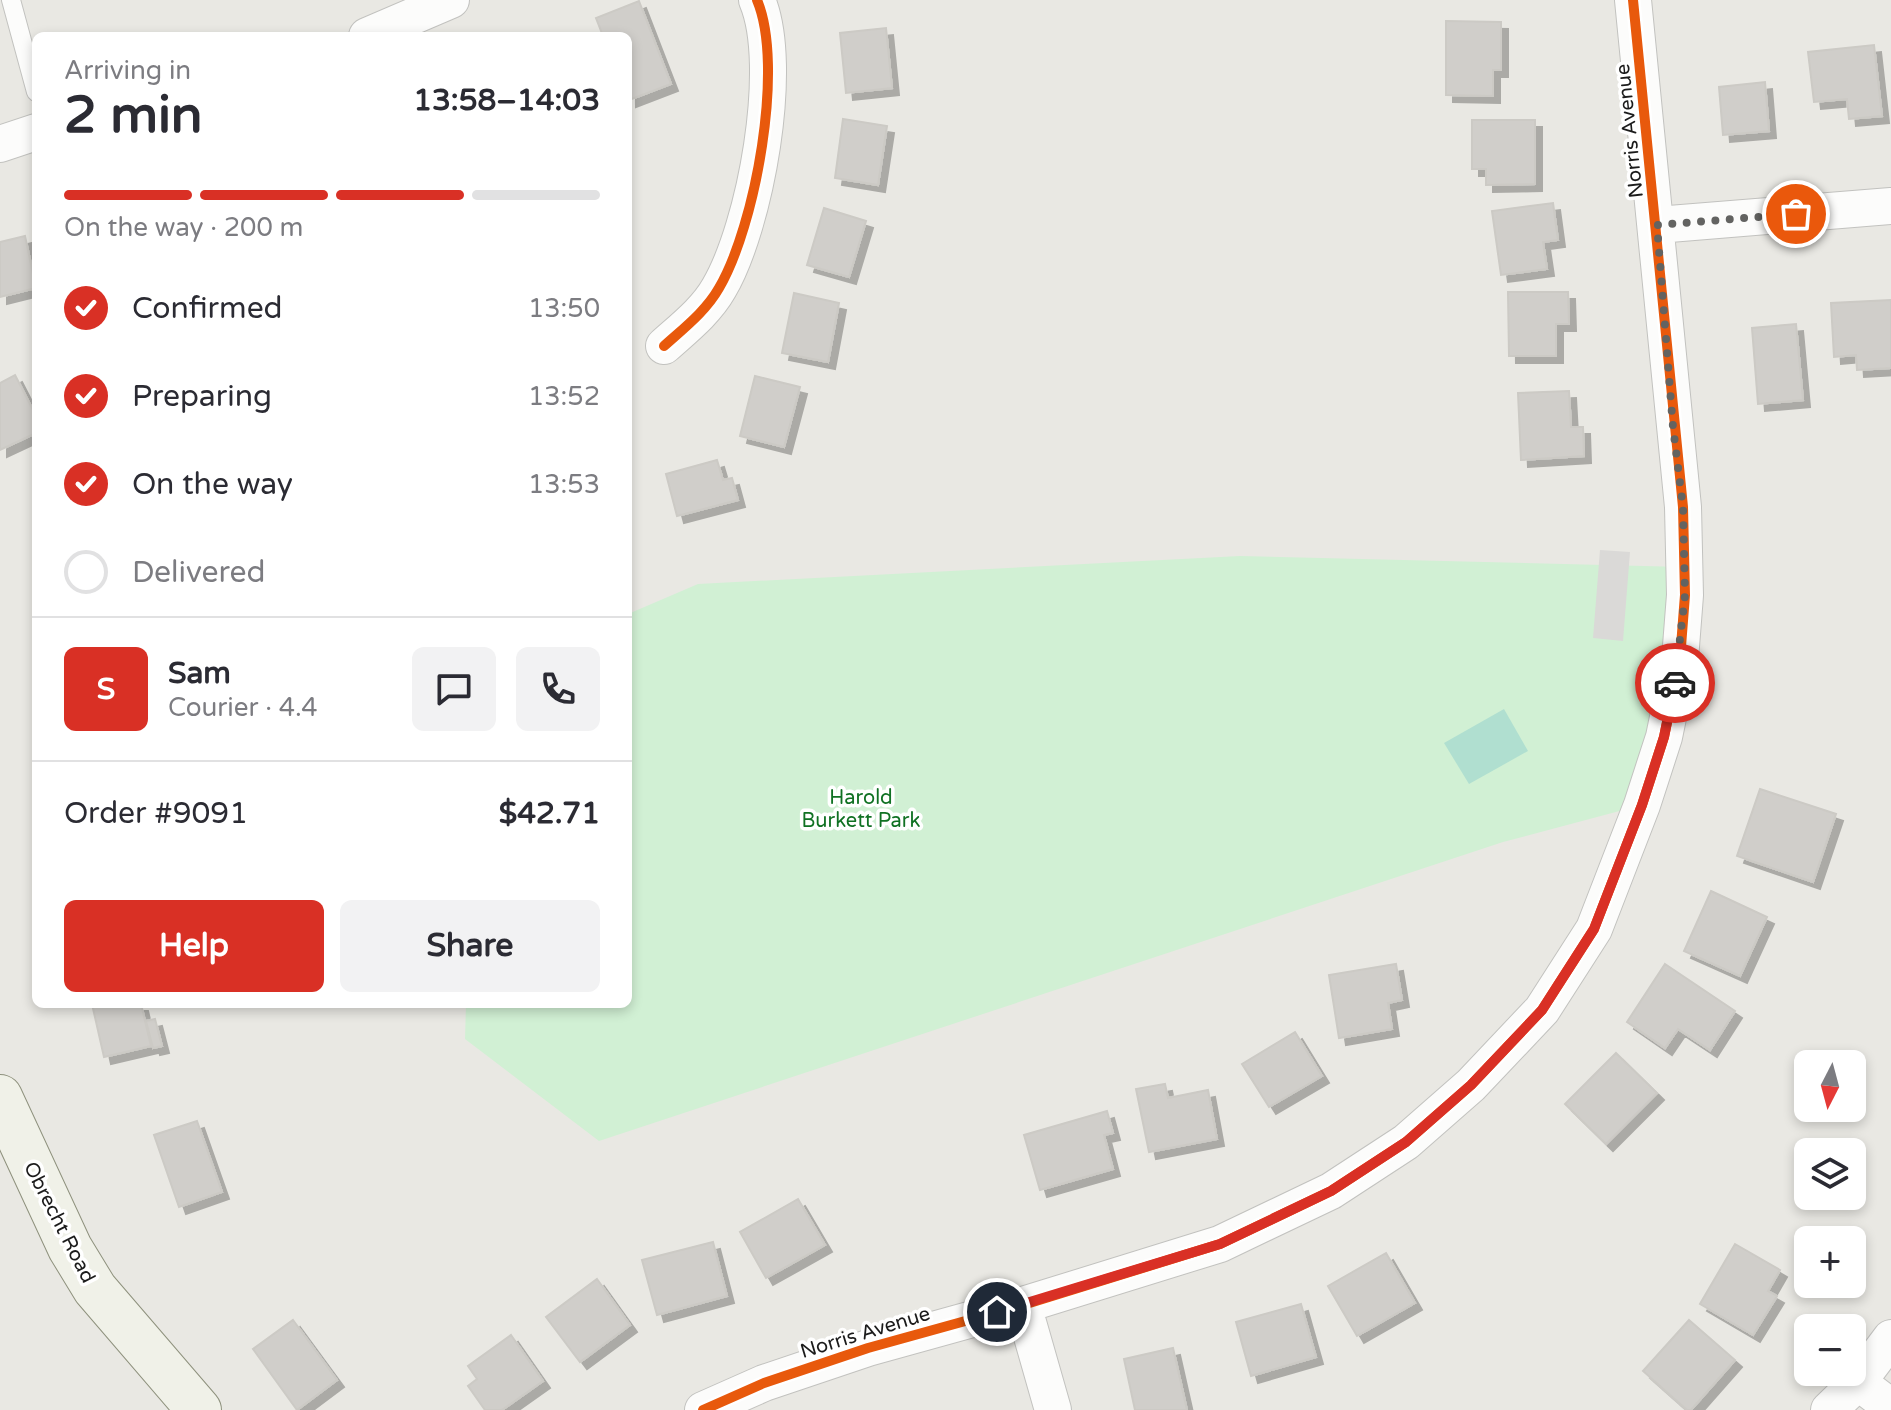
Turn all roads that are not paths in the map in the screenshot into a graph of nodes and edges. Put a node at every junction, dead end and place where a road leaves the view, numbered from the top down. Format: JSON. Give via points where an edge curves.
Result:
{"nodes":[{"id":1,"x":11,"y":0,"type":"edge"},
{"id":2,"x":451,"y":0,"type":"edge"},
{"id":3,"x":757,"y":0,"type":"edge"},
{"id":4,"x":1633,"y":0,"type":"edge"},
{"id":5,"x":376,"y":32,"type":"edge"},
{"id":6,"x":32,"y":77,"type":"edge"},
{"id":7,"x":32,"y":133,"type":"edge"},
{"id":8,"x":0,"y":144,"type":"edge"},
{"id":9,"x":1891,"y":206,"type":"edge"},
{"id":10,"x":1657,"y":225,"type":"junction"},
{"id":11,"x":664,"y":346,"type":"dead end"},
{"id":12,"x":0,"y":1097,"type":"edge"},
{"id":13,"x":1023,"y":1305,"type":"junction"},
{"id":14,"x":1891,"y":1338,"type":"edge"},
{"id":15,"x":1866,"y":1371,"type":"edge"},
{"id":16,"x":1854,"y":1386,"type":"edge"},
{"id":17,"x":1863,"y":1386,"type":"edge"},
{"id":18,"x":1891,"y":1407,"type":"edge"},
{"id":19,"x":199,"y":1410,"type":"edge"},
{"id":20,"x":703,"y":1410,"type":"edge"},
{"id":21,"x":1053,"y":1410,"type":"edge"},
{"id":22,"x":1829,"y":1410,"type":"edge"}],
"edges":[{"from":1,"to":6,"type":"lane"},
{"from":2,"to":5,"type":"street"},
{"from":3,"to":11,"type":"street","via":[[769,76],[753,201],[741,243],[717,291]]},
{"from":4,"to":10,"type":"street","name":"Norris Avenue"},
{"from":7,"to":8,"type":"street"},
{"from":9,"to":10,"type":"street"},
{"from":10,"to":13,"type":"street","name":"Norris Avenue","via":[[1683,507],[1680,659],[1664,737],[1594,929],[1542,1010],[1471,1085],[1393,1150],[1331,1191],[1220,1244]]},
{"from":12,"to":19,"type":"street","name":"Obrecht Road","via":[[70,1248],[95,1289]]},
{"from":13,"to":20,"type":"street","name":"Norris Avenue","via":[[868,1348]]},
{"from":13,"to":21,"type":"street"},
{"from":14,"to":15,"type":"street"},
{"from":16,"to":22,"type":"street"},
{"from":17,"to":18,"type":"street"}]}
